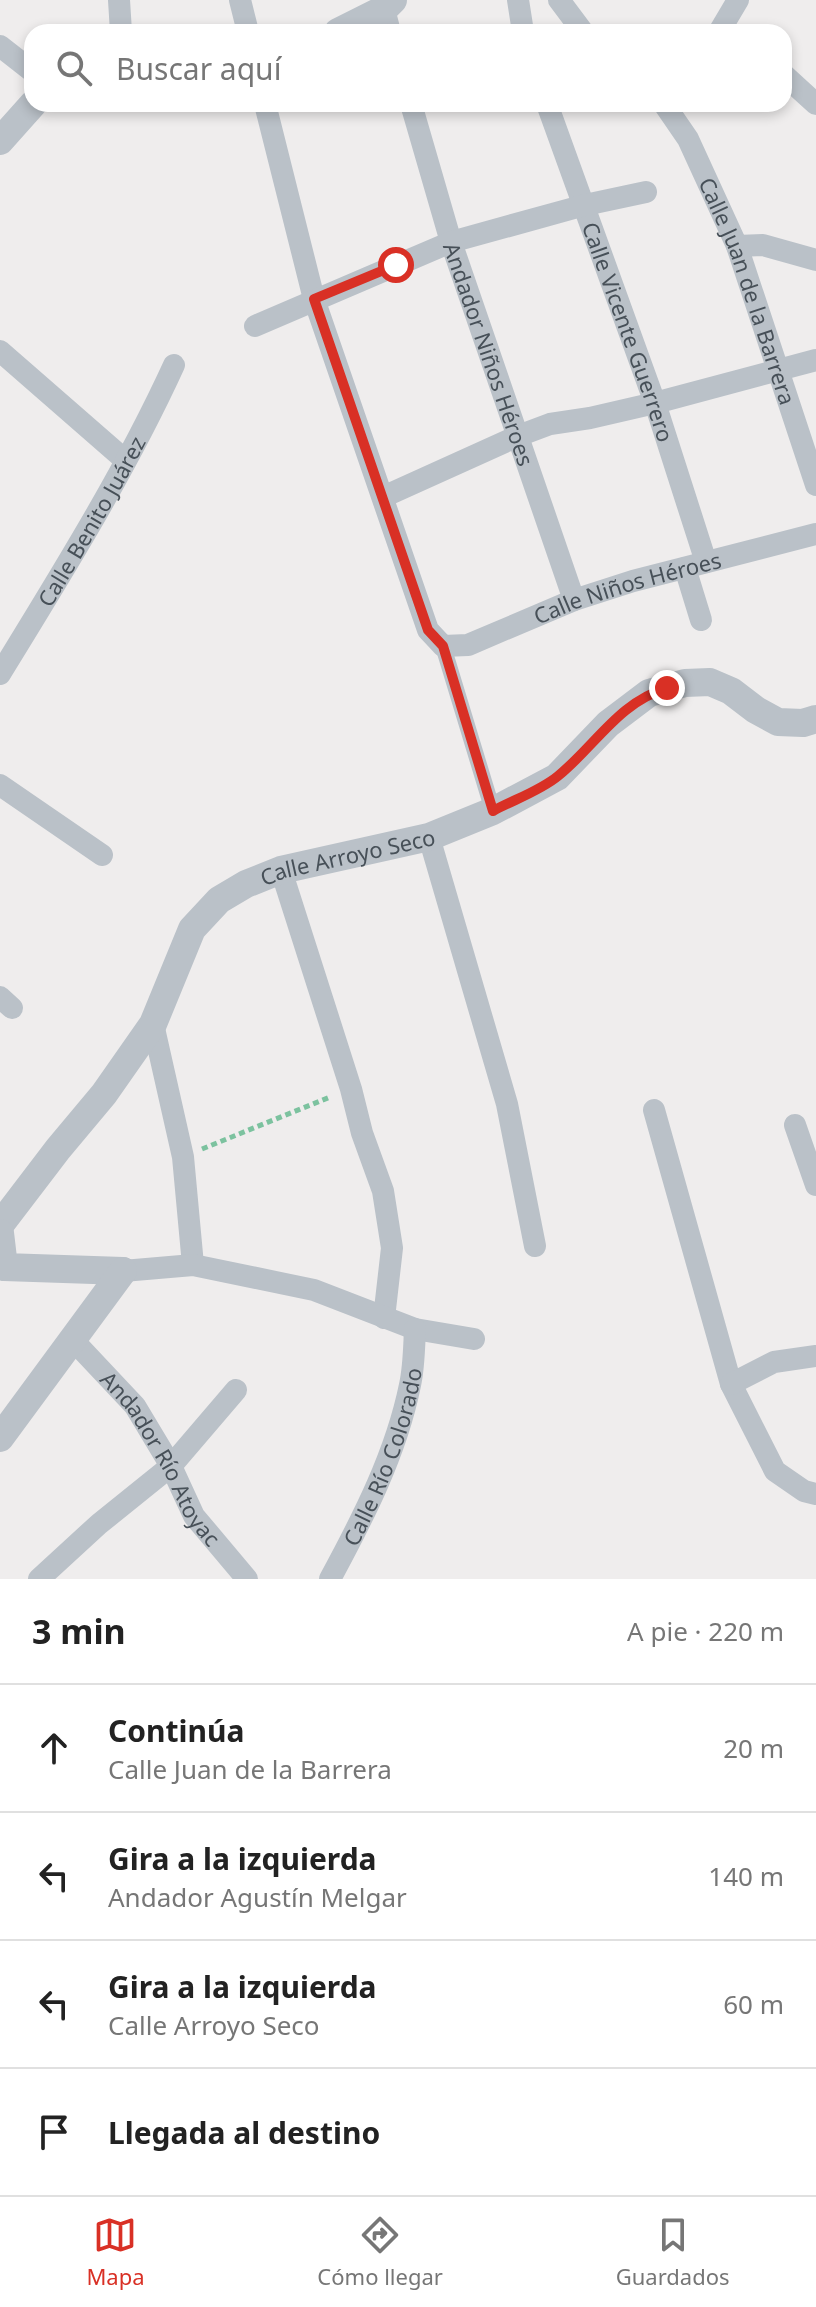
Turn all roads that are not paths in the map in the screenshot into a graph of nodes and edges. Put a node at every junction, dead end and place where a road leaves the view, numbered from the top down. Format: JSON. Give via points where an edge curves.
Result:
{"nodes":[{"id":1,"x":119,"y":0,"type":"edge"},
{"id":2,"x":240,"y":0,"type":"edge"},
{"id":3,"x":518,"y":0,"type":"edge"},
{"id":4,"x":559,"y":0,"type":"edge"},
{"id":5,"x":738,"y":0,"type":"edge"},
{"id":6,"x":389,"y":14,"type":"edge"},
{"id":7,"x":120,"y":24,"type":"edge"},
{"id":8,"x":246,"y":24,"type":"edge"},
{"id":9,"x":361,"y":24,"type":"edge"},
{"id":10,"x":522,"y":24,"type":"edge"},
{"id":11,"x":577,"y":24,"type":"edge"},
{"id":12,"x":727,"y":24,"type":"edge"},
{"id":13,"x":0,"y":46,"type":"edge"},
{"id":14,"x":24,"y":65,"type":"edge"},
{"id":15,"x":792,"y":82,"type":"edge"},
{"id":16,"x":816,"y":104,"type":"edge"},
{"id":17,"x":26,"y":112,"type":"edge"},
{"id":18,"x":267,"y":112,"type":"edge"},
{"id":19,"x":413,"y":112,"type":"edge"},
{"id":20,"x":550,"y":112,"type":"edge"},
{"id":21,"x":669,"y":112,"type":"edge"},
{"id":22,"x":0,"y":141,"type":"edge"},
{"id":23,"x":646,"y":192,"type":"dead end"},
{"id":24,"x":585,"y":205,"type":"junction"},
{"id":25,"x":451,"y":242,"type":"junction"},
{"id":26,"x":737,"y":246,"type":"junction"},
{"id":27,"x":816,"y":260,"type":"edge"},
{"id":28,"x":314,"y":299,"type":"junction"},
{"id":29,"x":255,"y":326,"type":"dead end"},
{"id":30,"x":0,"y":351,"type":"edge"},
{"id":31,"x":816,"y":360,"type":"edge"},
{"id":32,"x":174,"y":365,"type":"dead end"},
{"id":33,"x":777,"y":372,"type":"junction"},
{"id":34,"x":655,"y":403,"type":"junction"},
{"id":35,"x":518,"y":436,"type":"junction"},
{"id":36,"x":125,"y":460,"type":"junction"},
{"id":37,"x":816,"y":485,"type":"edge"},
{"id":38,"x":383,"y":497,"type":"junction"},
{"id":39,"x":815,"y":539,"type":"edge"},
{"id":40,"x":695,"y":565,"type":"junction"},
{"id":41,"x":574,"y":600,"type":"junction"},
{"id":42,"x":701,"y":620,"type":"dead end"},
{"id":43,"x":443,"y":646,"type":"junction"},
{"id":44,"x":0,"y":674,"type":"edge"},
{"id":45,"x":816,"y":719,"type":"edge"},
{"id":46,"x":0,"y":785,"type":"edge"},
{"id":47,"x":493,"y":811,"type":"junction"},
{"id":48,"x":429,"y":837,"type":"junction"},
{"id":49,"x":102,"y":855,"type":"dead end"},
{"id":50,"x":281,"y":870,"type":"junction"},
{"id":51,"x":153,"y":1024,"type":"junction"},
{"id":52,"x":654,"y":1110,"type":"dead end"},
{"id":53,"x":795,"y":1125,"type":"dead end"},
{"id":54,"x":816,"y":1185,"type":"edge"},
{"id":55,"x":0,"y":1225,"type":"edge"},
{"id":56,"x":0,"y":1233,"type":"edge"},
{"id":57,"x":535,"y":1246,"type":"dead end"},
{"id":58,"x":193,"y":1265,"type":"junction"},
{"id":59,"x":2,"y":1269,"type":"edge"},
{"id":60,"x":123,"y":1271,"type":"junction"},
{"id":61,"x":384,"y":1318,"type":"junction"},
{"id":62,"x":415,"y":1329,"type":"junction"},
{"id":63,"x":72,"y":1339,"type":"junction"},
{"id":64,"x":474,"y":1339,"type":"dead end"},
{"id":65,"x":816,"y":1356,"type":"edge"},
{"id":66,"x":731,"y":1384,"type":"junction"},
{"id":67,"x":236,"y":1390,"type":"dead end"},
{"id":68,"x":0,"y":1438,"type":"edge"},
{"id":69,"x":171,"y":1466,"type":"junction"},
{"id":70,"x":816,"y":1494,"type":"edge"},
{"id":71,"x":39,"y":1579,"type":"edge"},
{"id":72,"x":247,"y":1579,"type":"edge"},
{"id":73,"x":330,"y":1579,"type":"edge"}],
"edges":[{"from":1,"to":7,"type":"street"},
{"from":2,"to":8,"type":"street"},
{"from":3,"to":10,"type":"street"},
{"from":4,"to":11,"type":"street"},
{"from":5,"to":12,"type":"street"},
{"from":6,"to":9,"type":"street"},
{"from":13,"to":14,"type":"street"},
{"from":15,"to":16,"type":"street"},
{"from":17,"to":22,"type":"street"},
{"from":18,"to":28,"type":"street"},
{"from":19,"to":25,"type":"street","name":"Andador Niños Héroes"},
{"from":20,"to":24,"type":"street","name":"Calle Vicente Guerrero"},
{"from":21,"to":26,"type":"street","name":"Calle Juan de la Barrera","via":[[688,139]]},
{"from":23,"to":24,"type":"street"},
{"from":24,"to":25,"type":"street"},
{"from":24,"to":34,"type":"street","name":"Calle Vicente Guerrero"},
{"from":25,"to":28,"type":"street"},
{"from":25,"to":35,"type":"street","name":"Andador Niños Héroes"},
{"from":26,"to":27,"type":"street","via":[[763,245]]},
{"from":26,"to":33,"type":"street","name":"Calle Juan de la Barrera"},
{"from":28,"to":29,"type":"street"},
{"from":28,"to":38,"type":"street"},
{"from":30,"to":36,"type":"street"},
{"from":31,"to":33,"type":"street"},
{"from":32,"to":36,"type":"street","name":"Calle Benito Juárez"},
{"from":33,"to":34,"type":"street"},
{"from":33,"to":37,"type":"street","name":"Calle Juan de la Barrera"},
{"from":34,"to":35,"type":"street","via":[[550,424]]},
{"from":34,"to":40,"type":"street","name":"Calle Vicente Guerrero"},
{"from":35,"to":38,"type":"street"},
{"from":35,"to":41,"type":"street","name":"Andador Niños Héroes"},
{"from":36,"to":44,"type":"street","name":"Calle Benito Juárez"},
{"from":38,"to":43,"type":"street","via":[[428,630]]},
{"from":39,"to":40,"type":"street","name":"Calle Niños Héroes"},
{"from":40,"to":41,"type":"street","name":"Calle Niños Héroes"},
{"from":40,"to":42,"type":"street","name":"Calle Vicente Guerrero"},
{"from":41,"to":43,"type":"street","name":"Calle Niños Héroes","via":[[468,645]]},
{"from":43,"to":47,"type":"street"},
{"from":45,"to":47,"type":"street","name":"Calle Arroyo Seco","via":[[778,722],[710,682],[649,693],[608,724],[557,777]]},
{"from":46,"to":49,"type":"street"},
{"from":47,"to":48,"type":"street","name":"Calle Arroyo Seco"},
{"from":48,"to":50,"type":"street","name":"Calle Arroyo Seco"},
{"from":48,"to":57,"type":"street","via":[[507,1104]]},
{"from":50,"to":51,"type":"street","name":"Calle Arroyo Seco","via":[[219,900],[192,929]]},
{"from":50,"to":61,"type":"street","via":[[383,1191],[392,1248]]},
{"from":51,"to":55,"type":"street","name":"Calle Arroyo Seco"},
{"from":51,"to":58,"type":"street","via":[[183,1157]]},
{"from":52,"to":66,"type":"street"},
{"from":53,"to":54,"type":"street"},
{"from":56,"to":59,"type":"street"},
{"from":58,"to":60,"type":"street"},
{"from":58,"to":61,"type":"street","via":[[314,1290]]},
{"from":59,"to":60,"type":"street"},
{"from":60,"to":63,"type":"street"},
{"from":61,"to":62,"type":"street"},
{"from":62,"to":64,"type":"street"},
{"from":62,"to":73,"type":"street","name":"Calle Río Colorado","via":[[403,1411],[370,1505]]},
{"from":63,"to":68,"type":"street"},
{"from":63,"to":69,"type":"street","name":"Andador Río Atoyac","via":[[135,1406]]},
{"from":65,"to":66,"type":"street","via":[[774,1362]]},
{"from":66,"to":70,"type":"street","via":[[775,1471]]},
{"from":67,"to":69,"type":"street"},
{"from":69,"to":71,"type":"street"},
{"from":69,"to":72,"type":"street","name":"Andador Río Atoyac","via":[[194,1516]]}]}
